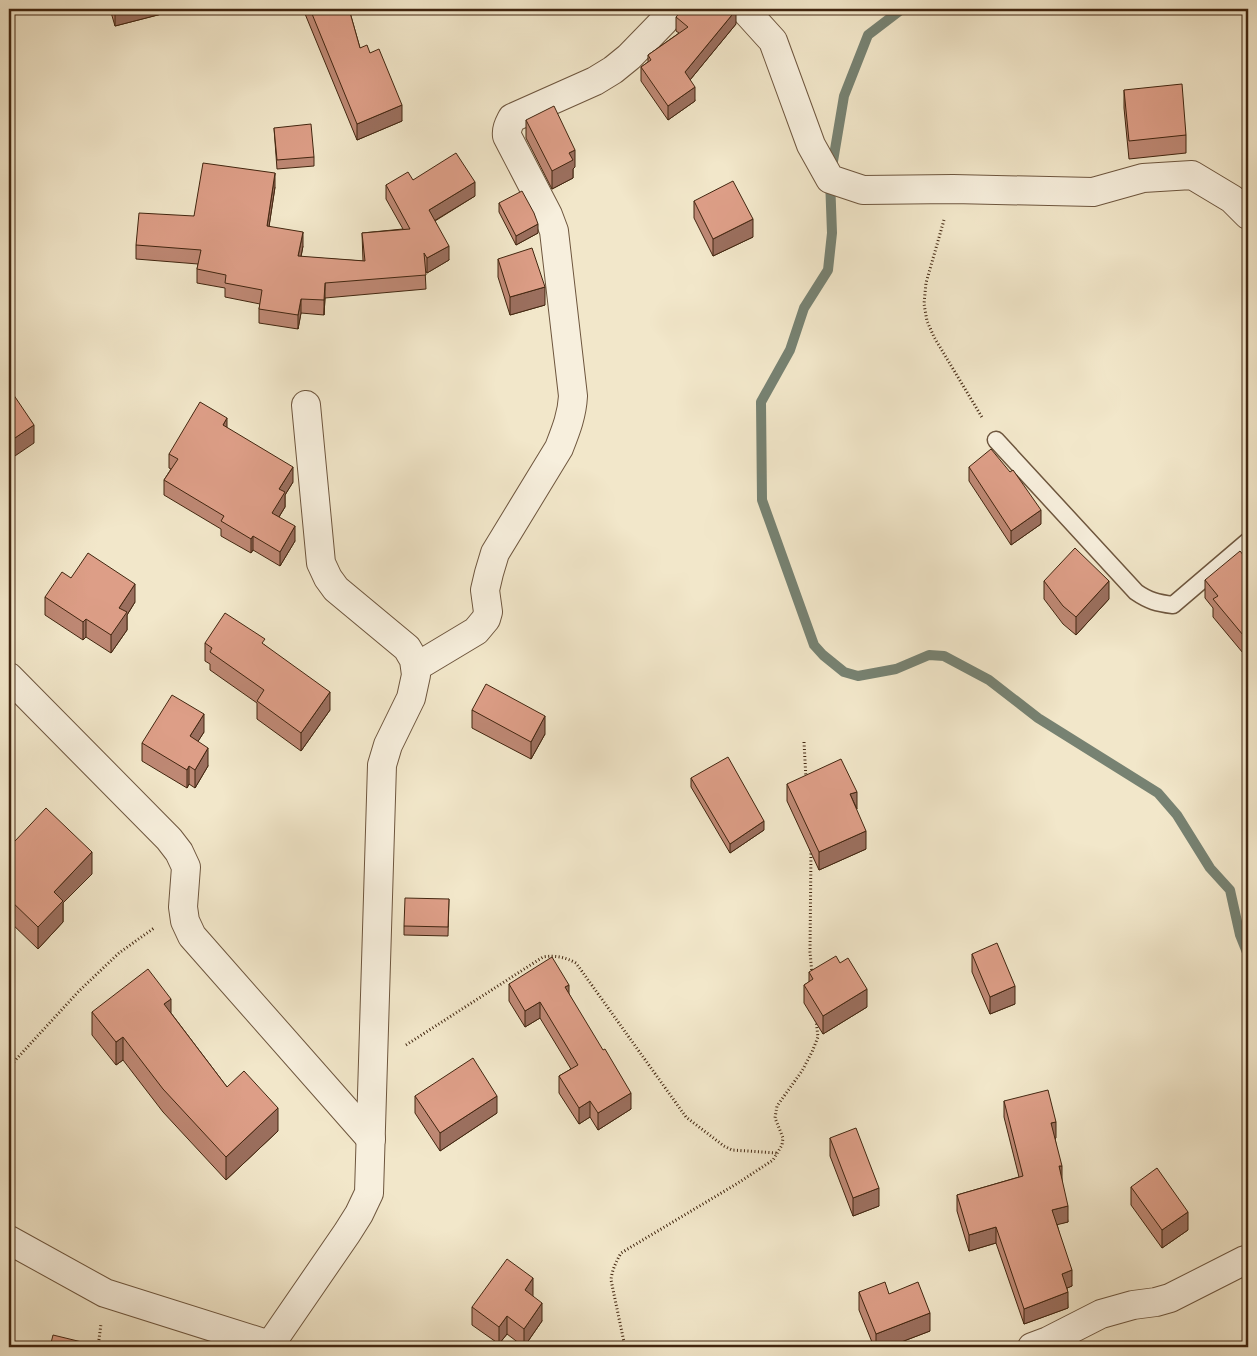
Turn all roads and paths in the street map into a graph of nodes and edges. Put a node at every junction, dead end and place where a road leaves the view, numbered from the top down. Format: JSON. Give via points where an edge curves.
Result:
{"nodes":[{"id":1,"x":672,"y":9,"type":"edge"},
{"id":2,"x":744,"y":9,"type":"edge"},
{"id":3,"x":953,"y":189,"type":"junction"},
{"id":4,"x":1248,"y":215,"type":"edge"},
{"id":5,"x":306,"y":405,"type":"dead end"},
{"id":6,"x":996,"y":440,"type":"joint"},
{"id":7,"x":1248,"y":542,"type":"edge"},
{"id":8,"x":416,"y":668,"type":"junction"},
{"id":9,"x":9,"y":677,"type":"edge"},
{"id":10,"x":804,"y":742,"type":"dead end"},
{"id":11,"x":806,"y":780,"type":"edge"},
{"id":12,"x":811,"y":845,"type":"edge"},
{"id":13,"x":183,"y":907,"type":"junction"},
{"id":14,"x":812,"y":979,"type":"edge"},
{"id":15,"x":816,"y":1017,"type":"edge"},
{"id":16,"x":9,"y":1066,"type":"edge"},
{"id":17,"x":373,"y":1067,"type":"junction"},
{"id":18,"x":371,"y":1139,"type":"junction"},
{"id":19,"x":778,"y":1153,"type":"junction"},
{"id":20,"x":9,"y":1240,"type":"edge"},
{"id":21,"x":1245,"y":1260,"type":"dead end"},
{"id":22,"x":273,"y":1346,"type":"edge"},
{"id":23,"x":625,"y":1347,"type":"edge"},
{"id":24,"x":1032,"y":1347,"type":"edge"}],
"edges":[{"from":1,"to":8,"type":"street","via":[[664,21],[613,70],[512,118],[508,125],[507,136],[554,231],[572,410],[559,448],[495,553],[485,590],[486,619],[476,631]]},
{"from":2,"to":3,"type":"street","via":[[773,41],[811,145],[830,179],[863,190]]},
{"from":3,"to":4,"type":"street","via":[[1093,192],[1143,178],[1192,175],[1232,199]]},
{"from":3,"to":6,"type":"path","via":[[926,283],[924,304],[934,337]]},
{"from":5,"to":8,"type":"street","via":[[321,563],[336,589],[407,648]]},
{"from":6,"to":7,"type":"lane","via":[[1136,592],[1147,600],[1173,605]]},
{"from":8,"to":17,"type":"street","via":[[411,698],[382,765]]},
{"from":9,"to":13,"type":"street","via":[[169,838],[186,867]]},
{"from":10,"to":11,"type":"path"},
{"from":12,"to":14,"type":"path"},
{"from":13,"to":16,"type":"path","via":[[119,953]]},
{"from":13,"to":18,"type":"street","via":[[192,936]]},
{"from":15,"to":19,"type":"path","via":[[818,1037],[812,1052],[777,1106],[775,1118],[783,1138]]},
{"from":17,"to":18,"type":"street"},
{"from":17,"to":19,"type":"path","via":[[543,958],[566,958],[576,963],[686,1117],[732,1150]]},
{"from":18,"to":22,"type":"street","via":[[369,1193],[347,1233]]},
{"from":19,"to":23,"type":"path","via":[[773,1160],[738,1183],[621,1252],[612,1269],[611,1280]]},
{"from":20,"to":22,"type":"street","via":[[105,1293]]},
{"from":21,"to":24,"type":"street","via":[[1170,1298],[1101,1314]]}]}
